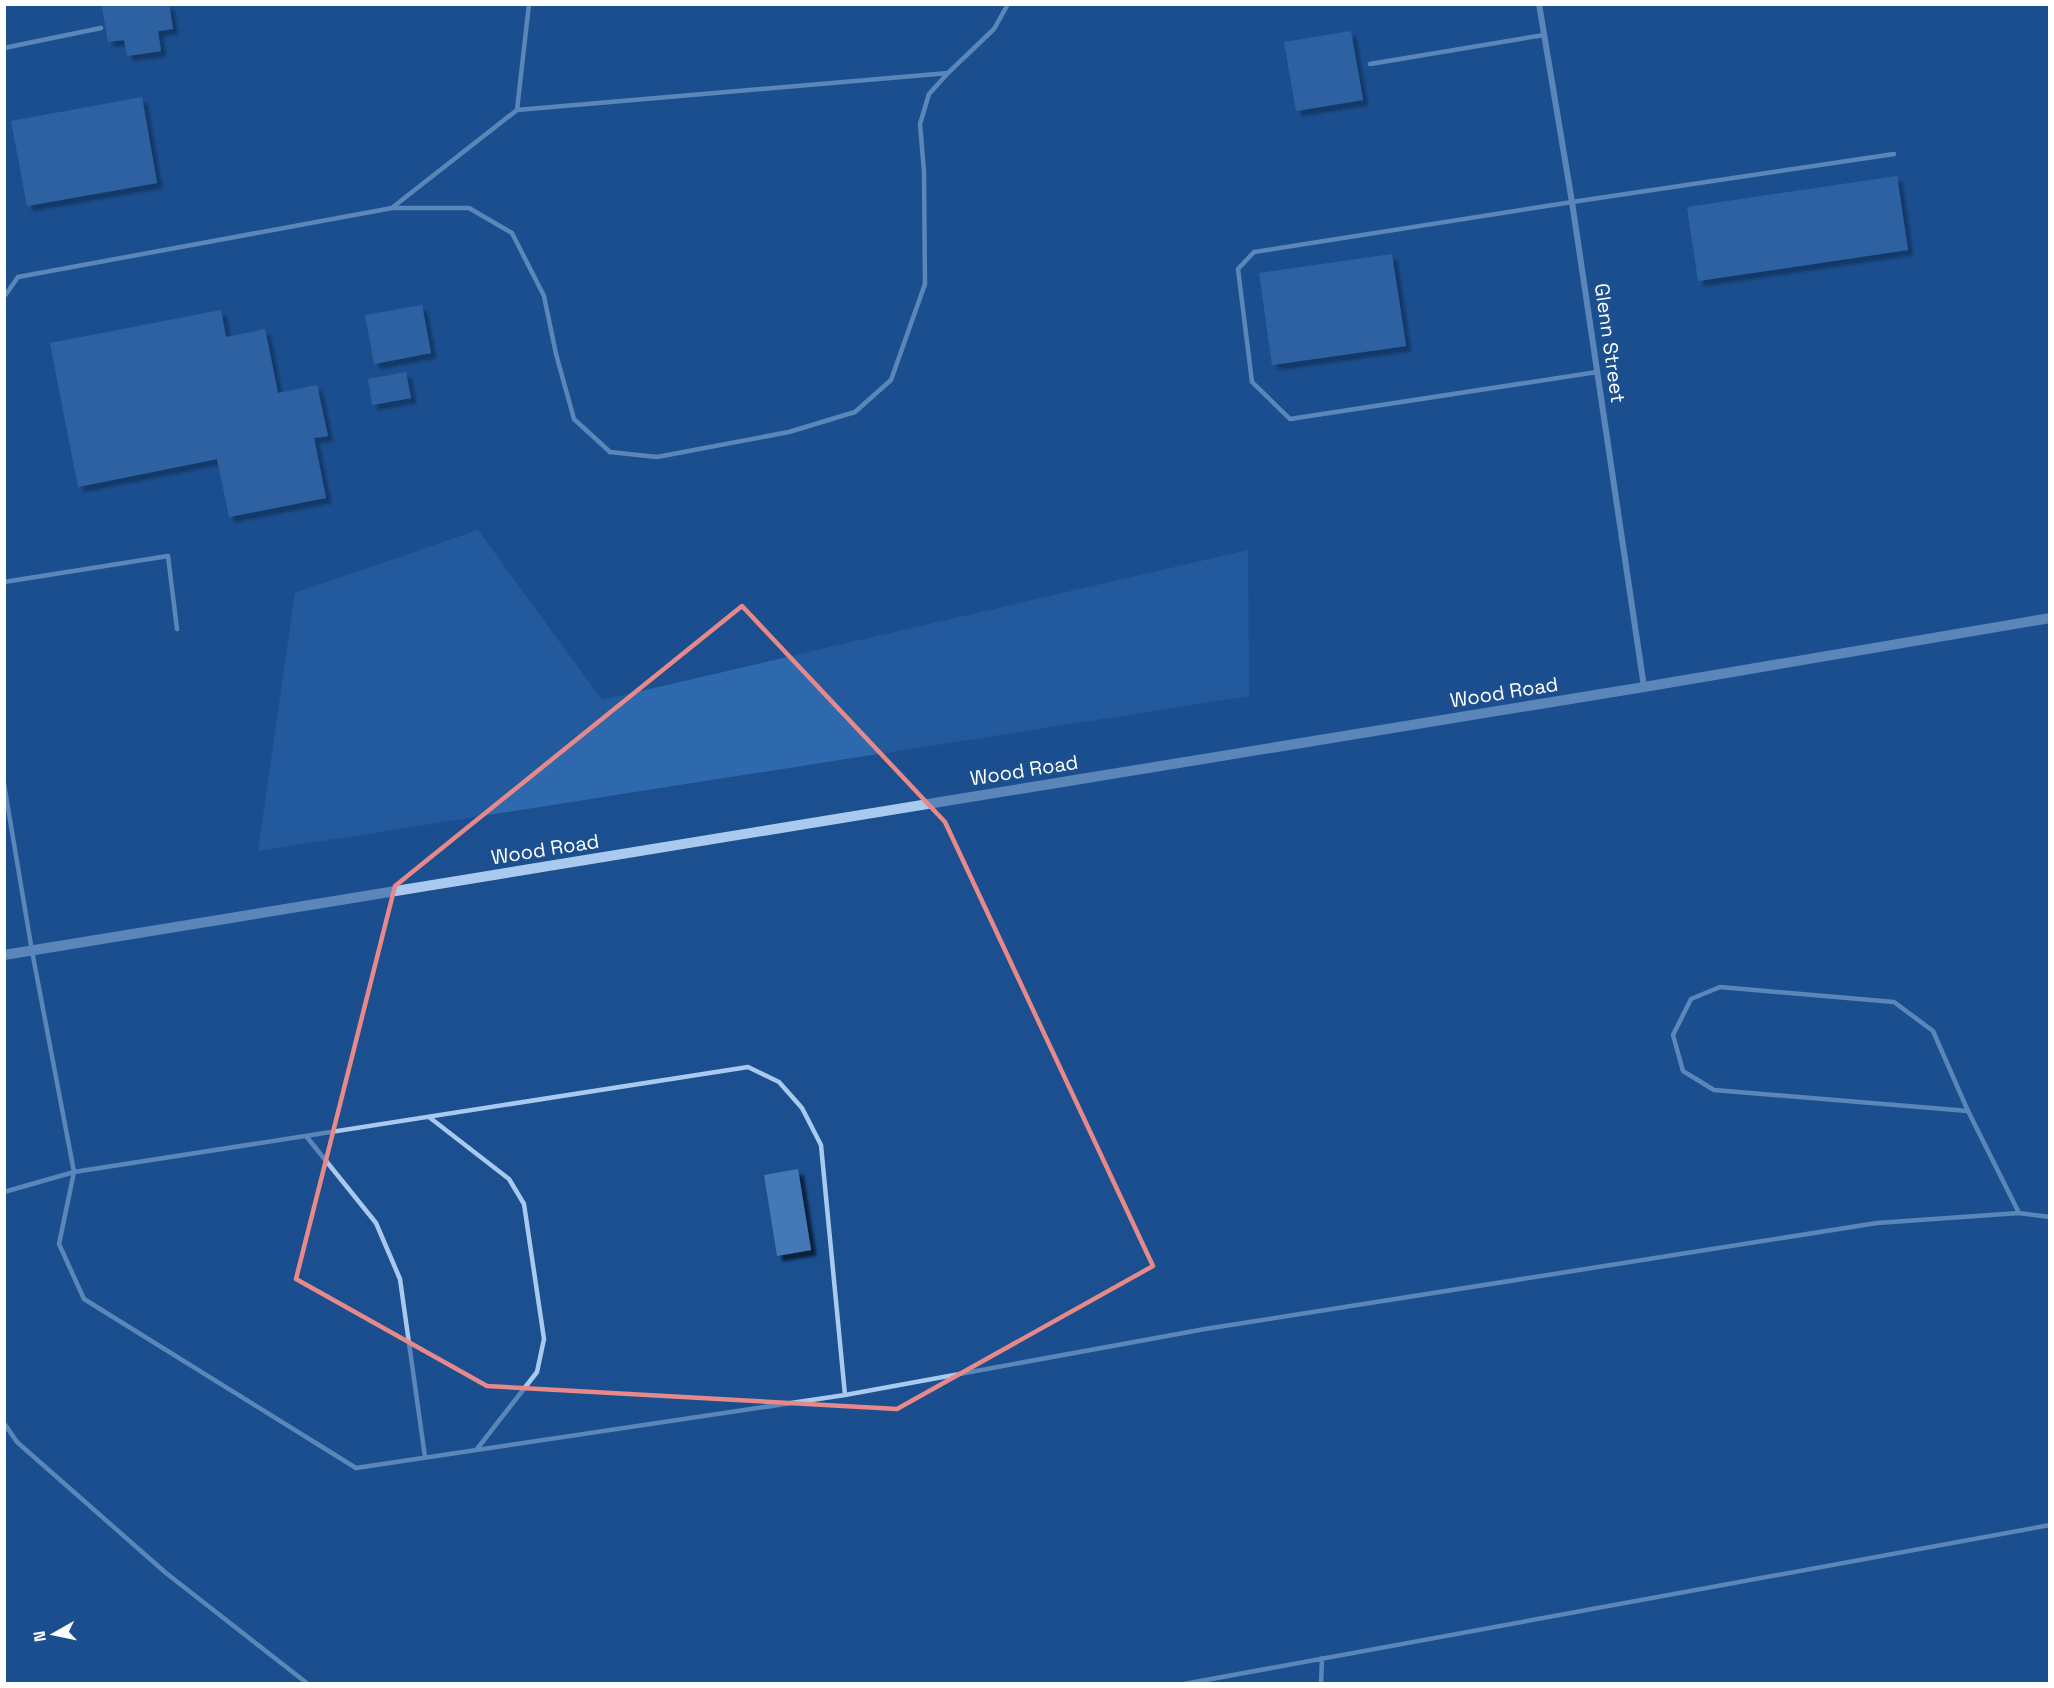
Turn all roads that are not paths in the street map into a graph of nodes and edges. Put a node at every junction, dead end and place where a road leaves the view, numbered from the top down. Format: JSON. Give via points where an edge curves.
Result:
{"nodes":[{"id":1,"x":529,"y":4,"type":"edge"},
{"id":2,"x":1008,"y":4,"type":"edge"},
{"id":3,"x":1539,"y":4,"type":"edge"},
{"id":4,"x":101,"y":28,"type":"dead end"},
{"id":5,"x":1544,"y":35,"type":"junction"},
{"id":6,"x":4,"y":48,"type":"edge"},
{"id":7,"x":1370,"y":64,"type":"dead end"},
{"id":8,"x":948,"y":73,"type":"junction"},
{"id":9,"x":517,"y":110,"type":"junction"},
{"id":10,"x":1894,"y":154,"type":"dead end"},
{"id":11,"x":1572,"y":202,"type":"junction"},
{"id":12,"x":392,"y":208,"type":"junction"},
{"id":13,"x":4,"y":297,"type":"edge"},
{"id":14,"x":1598,"y":372,"type":"junction"},
{"id":15,"x":4,"y":582,"type":"edge"},
{"id":16,"x":2049,"y":618,"type":"edge"},
{"id":17,"x":177,"y":629,"type":"dead end"},
{"id":18,"x":1644,"y":687,"type":"junction"},
{"id":19,"x":4,"y":784,"type":"edge"},
{"id":20,"x":32,"y":951,"type":"junction"},
{"id":21,"x":4,"y":955,"type":"edge"},
{"id":22,"x":1968,"y":1111,"type":"junction"},
{"id":23,"x":429,"y":1117,"type":"junction"},
{"id":24,"x":306,"y":1136,"type":"junction"},
{"id":25,"x":74,"y":1172,"type":"junction"},
{"id":26,"x":4,"y":1192,"type":"edge"},
{"id":27,"x":2019,"y":1213,"type":"junction"},
{"id":28,"x":2049,"y":1217,"type":"edge"},
{"id":29,"x":845,"y":1395,"type":"junction"},
{"id":30,"x":4,"y":1423,"type":"edge"},
{"id":31,"x":477,"y":1449,"type":"junction"},
{"id":32,"x":425,"y":1457,"type":"junction"},
{"id":33,"x":2049,"y":1525,"type":"edge"},
{"id":34,"x":1322,"y":1658,"type":"junction"},
{"id":35,"x":308,"y":1683,"type":"edge"},
{"id":36,"x":1184,"y":1683,"type":"edge"},
{"id":37,"x":1321,"y":1683,"type":"edge"}],
"edges":[{"from":1,"to":9,"type":"lane"},
{"from":2,"to":8,"type":"lane","via":[[994,29]]},
{"from":3,"to":5,"type":"street","name":"Glenn Street"},
{"from":4,"to":6,"type":"lane"},
{"from":5,"to":7,"type":"lane"},
{"from":5,"to":11,"type":"street","name":"Glenn Street"},
{"from":8,"to":9,"type":"lane"},
{"from":8,"to":12,"type":"lane","via":[[929,94],[920,124],[925,284],[891,380],[855,412],[789,432],[657,457],[610,452],[574,418],[544,296],[512,233],[470,208]]},
{"from":9,"to":12,"type":"lane"},
{"from":10,"to":11,"type":"lane"},
{"from":11,"to":14,"type":"street","name":"Glenn Street"},
{"from":11,"to":14,"type":"lane","via":[[1254,252],[1238,269],[1252,382],[1290,419]]},
{"from":12,"to":13,"type":"lane","via":[[18,277]]},
{"from":14,"to":18,"type":"street","name":"Glenn Street"},
{"from":15,"to":17,"type":"lane","via":[[168,556]]},
{"from":16,"to":18,"type":"street","name":"Wood Road"},
{"from":18,"to":20,"type":"street","name":"Wood Road"},
{"from":19,"to":20,"type":"lane"},
{"from":20,"to":21,"type":"street","name":"Wood Road"},
{"from":20,"to":25,"type":"lane"},
{"from":22,"to":22,"type":"lane","via":[[1933,1031],[1894,1002],[1720,987],[1691,999],[1673,1035],[1683,1071],[1714,1090]]},
{"from":22,"to":27,"type":"lane"},
{"from":23,"to":24,"type":"lane"},
{"from":23,"to":29,"type":"lane","via":[[748,1067],[779,1082],[802,1108],[821,1145]]},
{"from":23,"to":31,"type":"lane","via":[[509,1179],[524,1204],[544,1339],[537,1372]]},
{"from":24,"to":25,"type":"lane"},
{"from":24,"to":32,"type":"lane","via":[[376,1223],[400,1279]]},
{"from":25,"to":26,"type":"lane"},
{"from":25,"to":32,"type":"lane","via":[[59,1244],[84,1299],[356,1468]]},
{"from":27,"to":28,"type":"lane"},
{"from":27,"to":29,"type":"lane","via":[[1877,1223],[1205,1329]]},
{"from":29,"to":31,"type":"lane"},
{"from":30,"to":35,"type":"lane","via":[[17,1442],[166,1573]]},
{"from":31,"to":32,"type":"lane"},
{"from":33,"to":34,"type":"lane"},
{"from":34,"to":36,"type":"lane"},
{"from":34,"to":37,"type":"lane"}]}
